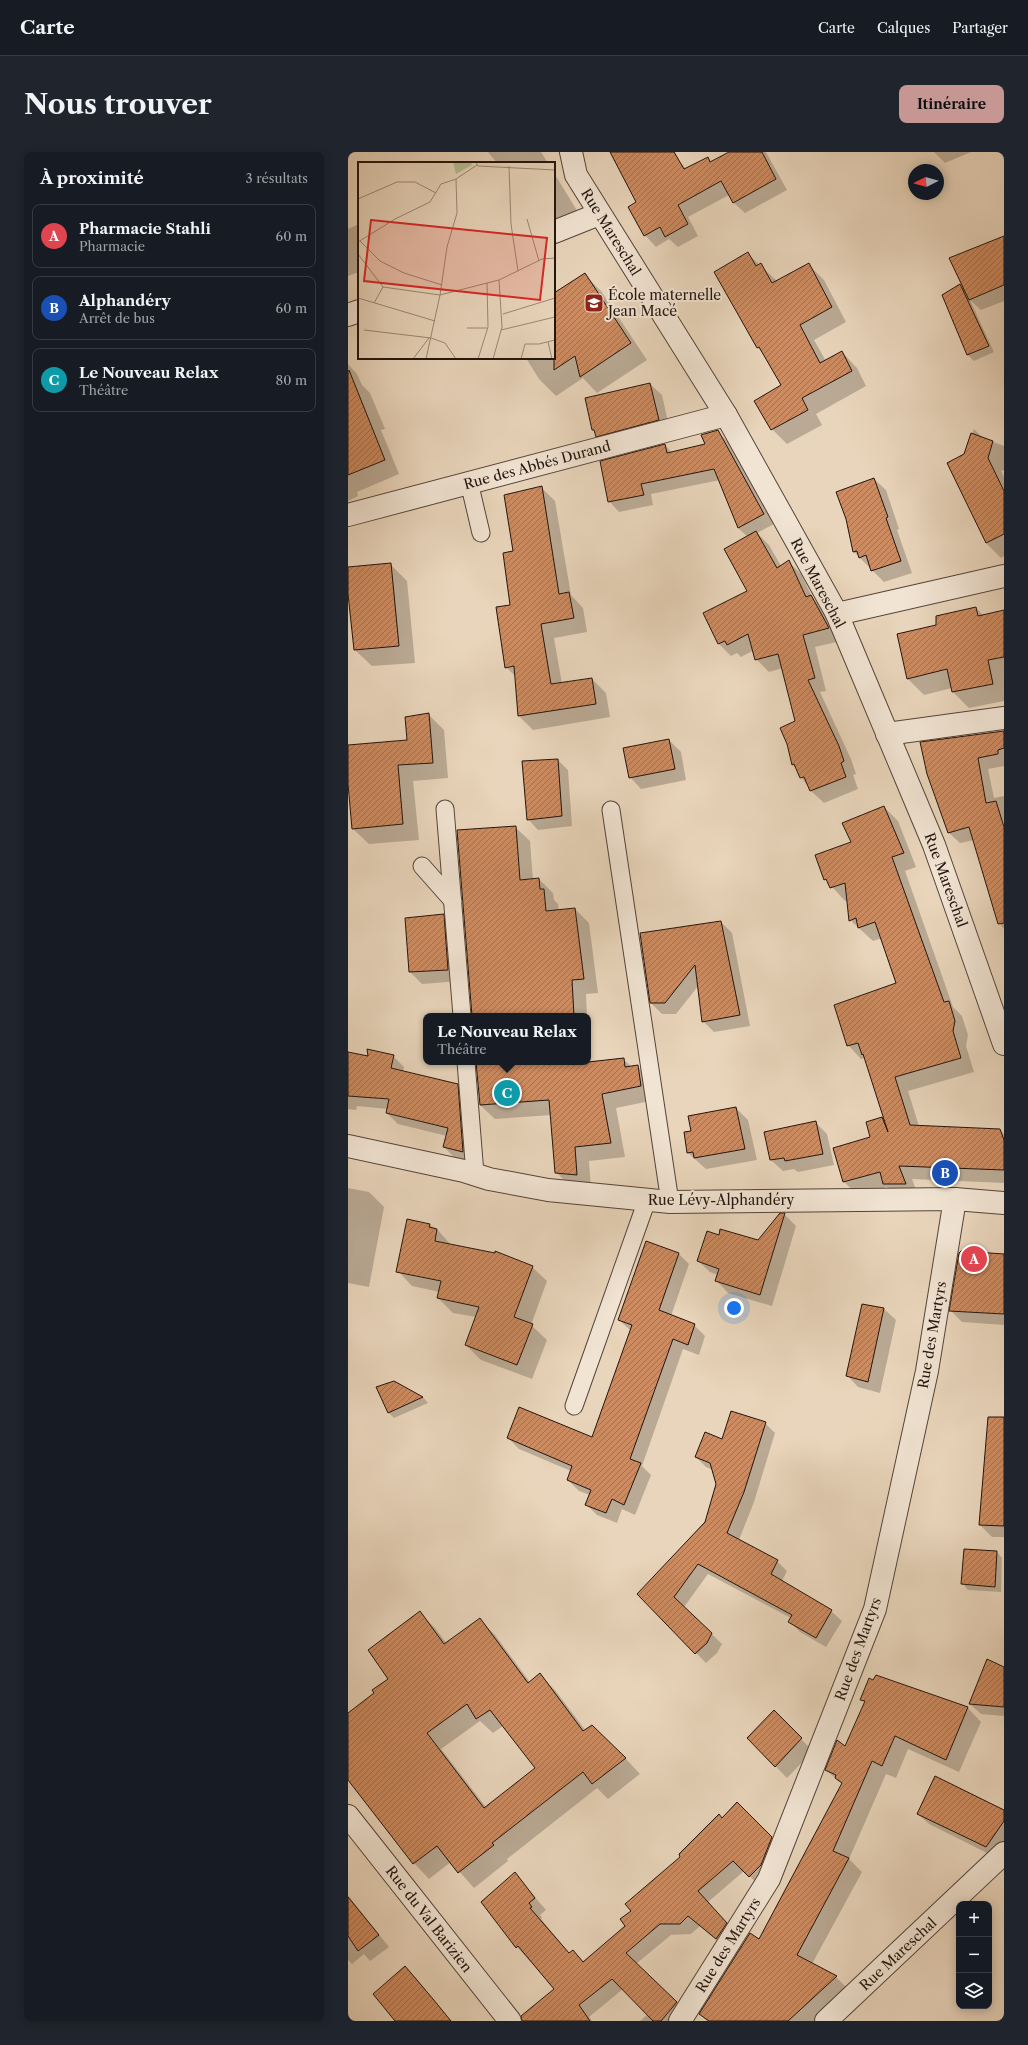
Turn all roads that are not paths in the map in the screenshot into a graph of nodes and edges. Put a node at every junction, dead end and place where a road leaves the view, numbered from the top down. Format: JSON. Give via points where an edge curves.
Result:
{"nodes":[{"id":1,"x":571,"y":152,"type":"edge"},
{"id":2,"x":599,"y":214,"type":"junction"},
{"id":3,"x":555,"y":232,"type":"edge"},
{"id":4,"x":358,"y":310,"type":"edge"},
{"id":5,"x":348,"y":315,"type":"edge"},
{"id":6,"x":726,"y":415,"type":"junction"},
{"id":7,"x":469,"y":482,"type":"junction"},
{"id":8,"x":348,"y":515,"type":"edge"},
{"id":9,"x":481,"y":533,"type":"dead end"},
{"id":10,"x":1004,"y":576,"type":"edge"},
{"id":11,"x":837,"y":614,"type":"junction"},
{"id":12,"x":1004,"y":718,"type":"edge"},
{"id":13,"x":887,"y":734,"type":"junction"},
{"id":14,"x":445,"y":809,"type":"dead end"},
{"id":15,"x":611,"y":810,"type":"dead end"},
{"id":16,"x":422,"y":866,"type":"dead end"},
{"id":17,"x":453,"y":901,"type":"junction"},
{"id":18,"x":462,"y":1013,"type":"edge"},
{"id":19,"x":1004,"y":1044,"type":"edge"},
{"id":20,"x":466,"y":1065,"type":"edge"},
{"id":21,"x":348,"y":1146,"type":"edge"},
{"id":22,"x":475,"y":1174,"type":"junction"},
{"id":23,"x":955,"y":1199,"type":"junction"},
{"id":24,"x":647,"y":1200,"type":"junction"},
{"id":25,"x":670,"y":1202,"type":"junction"},
{"id":26,"x":1004,"y":1202,"type":"edge"},
{"id":27,"x":574,"y":1406,"type":"dead end"},
{"id":28,"x":348,"y":1816,"type":"edge"},
{"id":29,"x":1004,"y":1853,"type":"edge"},
{"id":30,"x":510,"y":2021,"type":"edge"},
{"id":31,"x":680,"y":2021,"type":"edge"},
{"id":32,"x":826,"y":2021,"type":"edge"}],
"edges":[{"from":1,"to":2,"type":"street","name":"Rue Mareschal","via":[[576,175]]},
{"from":2,"to":3,"type":"street"},
{"from":2,"to":6,"type":"street","name":"Rue Mareschal"},
{"from":4,"to":5,"type":"street"},
{"from":6,"to":7,"type":"street","name":"Rue des Abbés Durand"},
{"from":6,"to":11,"type":"street","name":"Rue Mareschal"},
{"from":7,"to":8,"type":"street","name":"Rue des Abbés Durand"},
{"from":7,"to":9,"type":"lane"},
{"from":10,"to":11,"type":"street"},
{"from":11,"to":13,"type":"street","name":"Rue Mareschal"},
{"from":12,"to":13,"type":"street"},
{"from":13,"to":19,"type":"street","name":"Rue Mareschal","via":[[934,845]]},
{"from":14,"to":17,"type":"lane"},
{"from":15,"to":25,"type":"lane"},
{"from":16,"to":17,"type":"lane"},
{"from":17,"to":18,"type":"lane"},
{"from":20,"to":22,"type":"lane"},
{"from":21,"to":22,"type":"street","name":"Rue Lévy-Alphandéry"},
{"from":22,"to":24,"type":"street","name":"Rue Lévy-Alphandéry","via":[[548,1190]]},
{"from":23,"to":25,"type":"street","name":"Rue Lévy-Alphandéry"},
{"from":23,"to":26,"type":"street","name":"Rue Lévy-Alphandéry"},
{"from":23,"to":31,"type":"street","name":"Rue des Martyrs","via":[[927,1371],[875,1609],[769,1879]]},
{"from":24,"to":25,"type":"street","name":"Rue Lévy-Alphandéry"},
{"from":24,"to":27,"type":"lane"},
{"from":28,"to":30,"type":"street","name":"Rue du Val Barizien"},
{"from":29,"to":32,"type":"street","name":"Rue Mareschal"}]}
